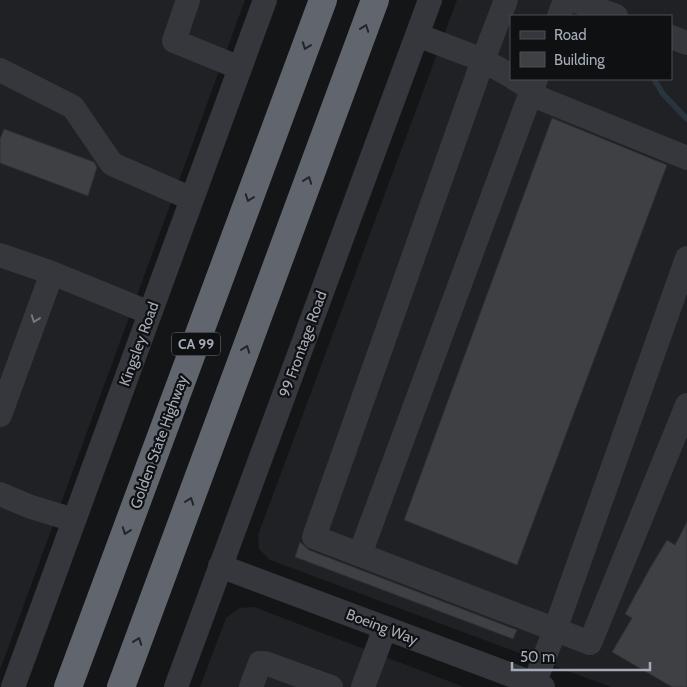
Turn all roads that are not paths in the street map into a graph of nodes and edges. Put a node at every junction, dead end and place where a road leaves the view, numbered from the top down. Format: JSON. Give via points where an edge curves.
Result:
{"nodes":[{"id":1,"x":188,"y":0,"type":"edge"},
{"id":2,"x":265,"y":0,"type":"edge"},
{"id":3,"x":323,"y":0,"type":"edge"},
{"id":4,"x":375,"y":0,"type":"edge"},
{"id":5,"x":430,"y":0,"type":"edge"},
{"id":6,"x":506,"y":0,"type":"edge"},
{"id":7,"x":565,"y":0,"type":"edge"},
{"id":8,"x":574,"y":0,"type":"edge"},
{"id":9,"x":624,"y":0,"type":"edge"},
{"id":10,"x":559,"y":15,"type":"edge"},
{"id":11,"x":613,"y":15,"type":"edge"},
{"id":12,"x":616,"y":15,"type":"edge"},
{"id":13,"x":417,"y":35,"type":"junction"},
{"id":14,"x":672,"y":37,"type":"edge"},
{"id":15,"x":687,"y":43,"type":"edge"},
{"id":16,"x":483,"y":60,"type":"junction"},
{"id":17,"x":240,"y":68,"type":"junction"},
{"id":18,"x":0,"y":70,"type":"edge"},
{"id":19,"x":510,"y":75,"type":"edge"},
{"id":20,"x":527,"y":82,"type":"edge"},
{"id":21,"x":687,"y":158,"type":"edge"},
{"id":22,"x":192,"y":199,"type":"junction"},
{"id":23,"x":0,"y":255,"type":"edge"},
{"id":24,"x":687,"y":258,"type":"edge"},
{"id":25,"x":52,"y":273,"type":"junction"},
{"id":26,"x":150,"y":313,"type":"junction"},
{"id":27,"x":687,"y":405,"type":"edge"},
{"id":28,"x":0,"y":415,"type":"edge"},
{"id":29,"x":0,"y":494,"type":"edge"},
{"id":30,"x":74,"y":520,"type":"junction"},
{"id":31,"x":360,"y":554,"type":"junction"},
{"id":32,"x":220,"y":566,"type":"junction"},
{"id":33,"x":385,"y":628,"type":"junction"},
{"id":34,"x":555,"y":630,"type":"junction"},
{"id":35,"x":539,"y":685,"type":"edge"},
{"id":36,"x":13,"y":687,"type":"edge"},
{"id":37,"x":68,"y":687,"type":"edge"},
{"id":38,"x":121,"y":687,"type":"edge"},
{"id":39,"x":176,"y":687,"type":"edge"},
{"id":40,"x":251,"y":687,"type":"edge"},
{"id":41,"x":331,"y":687,"type":"edge"},
{"id":42,"x":363,"y":687,"type":"edge"}],
"edges":[{"from":1,"to":17,"type":"street","via":[[174,41]]},
{"from":2,"to":17,"type":"street","name":"Kingsley Road"},
{"from":3,"to":37,"type":"highway","name":"Golden State Highway","number":"CA 99","one_way":true},
{"from":38,"to":4,"type":"highway","number":"CA 99","one_way":true},
{"from":5,"to":13,"type":"street","name":"99 Frontage Road"},
{"from":6,"to":16,"type":"street"},
{"from":7,"to":10,"type":"street"},
{"from":8,"to":11,"type":"street"},
{"from":9,"to":12,"type":"street"},
{"from":13,"to":16,"type":"street"},
{"from":13,"to":32,"type":"street","name":"99 Frontage Road"},
{"from":14,"to":15,"type":"street"},
{"from":16,"to":19,"type":"street"},
{"from":16,"to":31,"type":"street","via":[[314,537]]},
{"from":17,"to":22,"type":"street","name":"Kingsley Road"},
{"from":18,"to":22,"type":"street","via":[[73,107],[112,164]]},
{"from":20,"to":21,"type":"street","via":[[538,96]]},
{"from":20,"to":31,"type":"street"},
{"from":22,"to":26,"type":"street","name":"Kingsley Road"},
{"from":23,"to":25,"type":"street"},
{"from":24,"to":34,"type":"street"},
{"from":25,"to":26,"type":"street"},
{"from":25,"to":28,"type":"street","one_way":true},
{"from":26,"to":30,"type":"street","name":"Kingsley Road"},
{"from":27,"to":34,"type":"street","via":[[590,643]]},
{"from":29,"to":30,"type":"street"},
{"from":30,"to":36,"type":"street","name":"Kingsley Road"},
{"from":31,"to":34,"type":"street"},
{"from":32,"to":33,"type":"street","name":"Boeing Way"},
{"from":32,"to":39,"type":"street","name":"99 Frontage Road"},
{"from":33,"to":35,"type":"street","name":"Boeing Way"},
{"from":33,"to":42,"type":"street"},
{"from":34,"to":35,"type":"street"},
{"from":40,"to":41,"type":"street","via":[[260,663]]}]}
